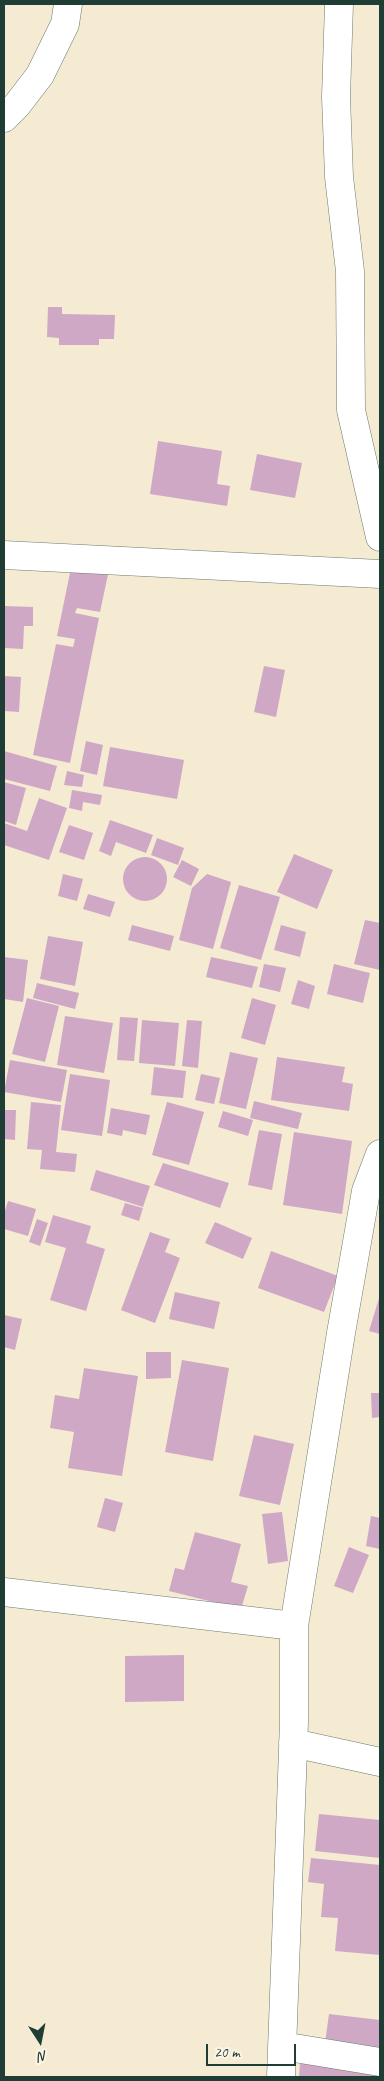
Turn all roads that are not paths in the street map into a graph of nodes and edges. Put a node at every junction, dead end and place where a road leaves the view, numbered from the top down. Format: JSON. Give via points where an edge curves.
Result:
{"nodes":[{"id":1,"x":68,"y":4,"type":"edge"},
{"id":2,"x":339,"y":4,"type":"edge"},
{"id":3,"x":4,"y":118,"type":"edge"},
{"id":4,"x":380,"y":537,"type":"edge"},
{"id":5,"x":4,"y":555,"type":"edge"},
{"id":6,"x":380,"y":574,"type":"edge"},
{"id":7,"x":380,"y":1154,"type":"edge"},
{"id":8,"x":4,"y":1592,"type":"edge"},
{"id":9,"x":294,"y":1626,"type":"junction"},
{"id":10,"x":293,"y":1744,"type":"junction"},
{"id":11,"x":380,"y":1762,"type":"edge"},
{"id":12,"x":282,"y":2046,"type":"junction"},
{"id":13,"x":380,"y":2062,"type":"edge"},
{"id":14,"x":281,"y":2077,"type":"edge"}],
"edges":[{"from":1,"to":3,"type":"street","via":[[65,24],[40,75]]},
{"from":2,"to":4,"type":"street","via":[[336,97],[339,177],[350,271],[351,410]]},
{"from":5,"to":6,"type":"street"},
{"from":7,"to":9,"type":"street","via":[[366,1191]]},
{"from":8,"to":9,"type":"street"},
{"from":9,"to":10,"type":"street"},
{"from":10,"to":11,"type":"street"},
{"from":10,"to":12,"type":"street"},
{"from":12,"to":13,"type":"street"},
{"from":12,"to":14,"type":"street"}]}
